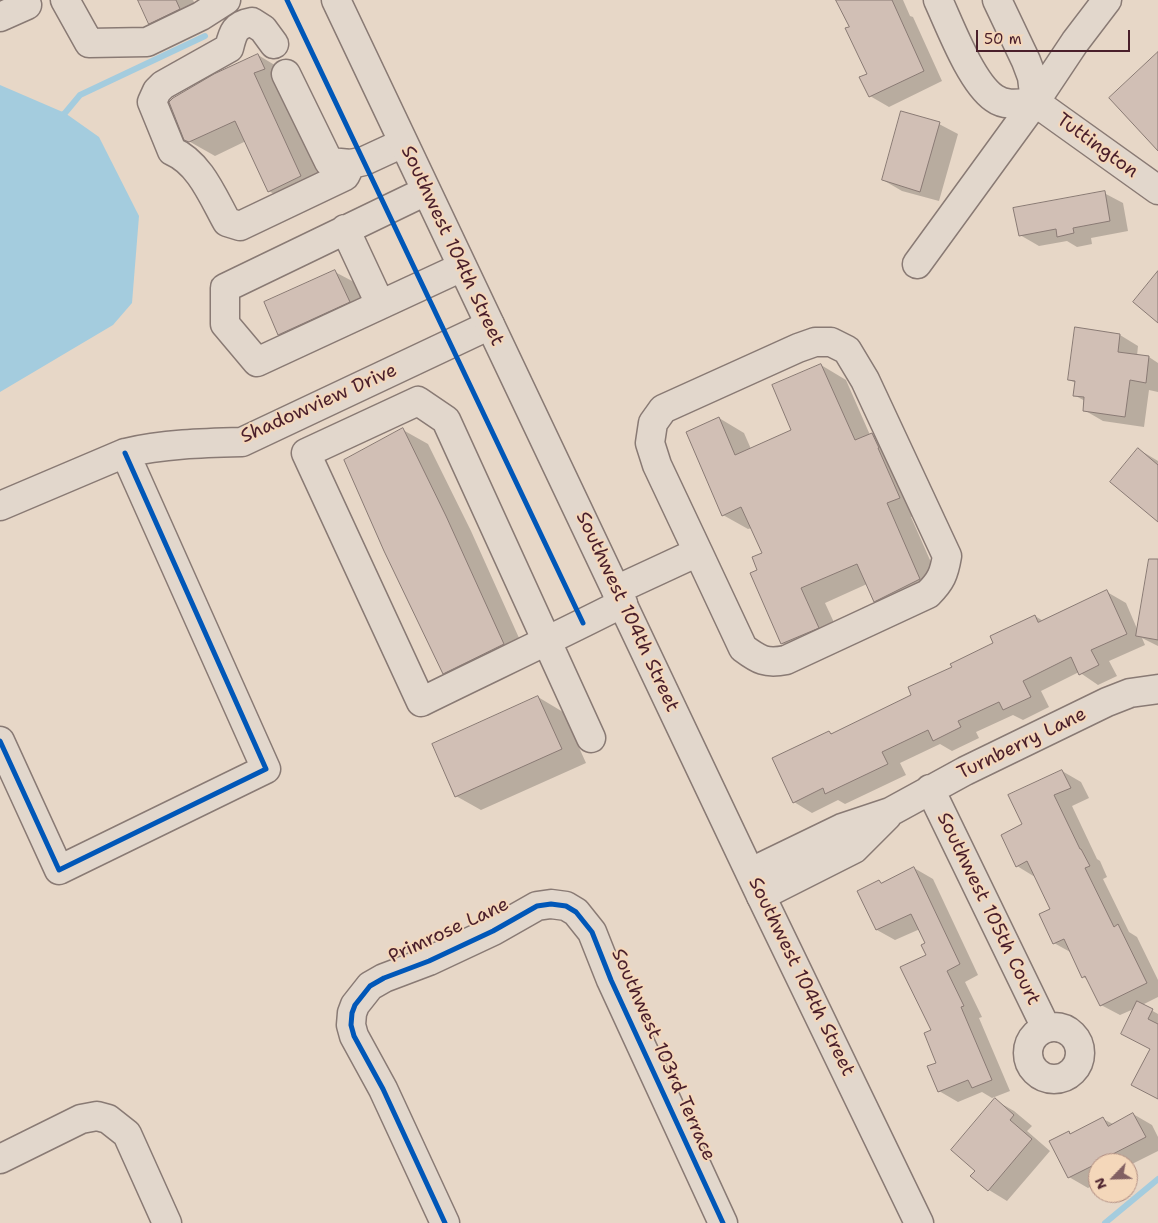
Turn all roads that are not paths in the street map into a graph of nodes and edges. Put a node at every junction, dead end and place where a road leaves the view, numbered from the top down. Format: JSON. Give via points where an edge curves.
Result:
{"nodes":[{"id":1,"x":25,"y":0,"type":"edge"},
{"id":2,"x":65,"y":0,"type":"edge"},
{"id":3,"x":226,"y":0,"type":"edge"},
{"id":4,"x":336,"y":0,"type":"edge"},
{"id":5,"x":938,"y":0,"type":"edge"},
{"id":6,"x":997,"y":0,"type":"edge"},
{"id":7,"x":1107,"y":0,"type":"edge"},
{"id":8,"x":0,"y":17,"type":"edge"},
{"id":9,"x":274,"y":44,"type":"dead end"},
{"id":10,"x":286,"y":74,"type":"dead end"},
{"id":11,"x":1035,"y":102,"type":"junction"},
{"id":12,"x":403,"y":142,"type":"junction"},
{"id":13,"x":340,"y":163,"type":"junction"},
{"id":14,"x":1158,"y":190,"type":"edge"},
{"id":15,"x":426,"y":191,"type":"junction"},
{"id":16,"x":345,"y":229,"type":"junction"},
{"id":17,"x":917,"y":264,"type":"dead end"},
{"id":18,"x":462,"y":267,"type":"junction"},
{"id":19,"x":380,"y":304,"type":"junction"},
{"id":20,"x":490,"y":325,"type":"junction"},
{"id":21,"x":125,"y":453,"type":"junction"},
{"id":22,"x":0,"y":506,"type":"edge"},
{"id":23,"x":698,"y":552,"type":"junction"},
{"id":24,"x":620,"y":597,"type":"junction"},
{"id":25,"x":546,"y":641,"type":"junction"},
{"id":26,"x":1158,"y":689,"type":"edge"},
{"id":27,"x":591,"y":738,"type":"dead end"},
{"id":28,"x":0,"y":741,"type":"edge"},
{"id":29,"x":930,"y":789,"type":"junction"},
{"id":30,"x":756,"y":884,"type":"junction"},
{"id":31,"x":566,"y":906,"type":"joint"},
{"id":32,"x":1046,"y":1028,"type":"dead end"},
{"id":33,"x":0,"y":1159,"type":"edge"},
{"id":34,"x":167,"y":1223,"type":"edge"},
{"id":35,"x":445,"y":1223,"type":"edge"},
{"id":36,"x":723,"y":1223,"type":"edge"},
{"id":37,"x":918,"y":1223,"type":"edge"}],
"edges":[{"from":1,"to":8,"type":"street","via":[[27,5]]},
{"from":2,"to":3,"type":"street","via":[[89,43],[147,42]]},
{"from":4,"to":12,"type":"street","name":"Southwest 104th Street"},
{"from":5,"to":11,"type":"street","via":[[970,67],[985,90],[994,99],[1012,104]]},
{"from":6,"to":11,"type":"street","via":[[1026,61]]},
{"from":7,"to":11,"type":"street"},
{"from":9,"to":13,"type":"street","via":[[252,22],[241,24],[232,33],[229,48],[157,91],[152,102],[172,151],[183,156],[204,180],[227,222],[240,226],[345,176]]},
{"from":10,"to":13,"type":"street"},
{"from":11,"to":14,"type":"street","name":"Tuttington"},
{"from":11,"to":17,"type":"street"},
{"from":12,"to":13,"type":"street","via":[[364,161]]},
{"from":12,"to":15,"type":"street","name":"Southwest 104th Street"},
{"from":15,"to":16,"type":"street"},
{"from":15,"to":18,"type":"street","name":"Southwest 104th Street"},
{"from":16,"to":19,"type":"street"},
{"from":16,"to":19,"type":"street","via":[[225,288],[225,324],[257,362]]},
{"from":18,"to":19,"type":"street"},
{"from":18,"to":20,"type":"street","name":"Southwest 104th Street"},
{"from":20,"to":21,"type":"street","name":"Shadowview Drive","via":[[242,442],[192,444]]},
{"from":20,"to":24,"type":"street","name":"Southwest 104th Street"},
{"from":21,"to":22,"type":"street","name":"Shadowview Drive"},
{"from":21,"to":28,"type":"street","via":[[266,769],[59,870]]},
{"from":23,"to":23,"type":"street","via":[[743,648],[772,663],[786,660],[928,594],[939,583],[947,556],[865,380],[847,350],[831,342],[815,342],[663,409],[653,424],[650,443]]},
{"from":23,"to":24,"type":"street"},
{"from":24,"to":25,"type":"street"},
{"from":24,"to":30,"type":"street","name":"Southwest 104th Street"},
{"from":25,"to":25,"type":"street","via":[[421,702],[306,453],[418,401],[446,420]]},
{"from":25,"to":27,"type":"street"},
{"from":26,"to":29,"type":"street","name":"Turnberry Lane","via":[[1130,693],[1107,702]]},
{"from":29,"to":30,"type":"street","name":"Turnberry Lane","via":[[890,812],[842,828]]},
{"from":29,"to":32,"type":"street","name":"Southwest 105th Court"},
{"from":30,"to":37,"type":"street","name":"Southwest 104th Street"},
{"from":31,"to":35,"type":"street","name":"Primrose Lane","via":[[538,906],[430,961],[384,978],[370,986],[355,1005],[351,1025],[354,1036],[383,1089]]},
{"from":31,"to":36,"type":"street","name":"Southwest 103rd Terrace","via":[[576,912],[592,932]]},
{"from":33,"to":34,"type":"street","via":[[81,1119],[97,1116],[108,1119],[127,1134]]}]}
